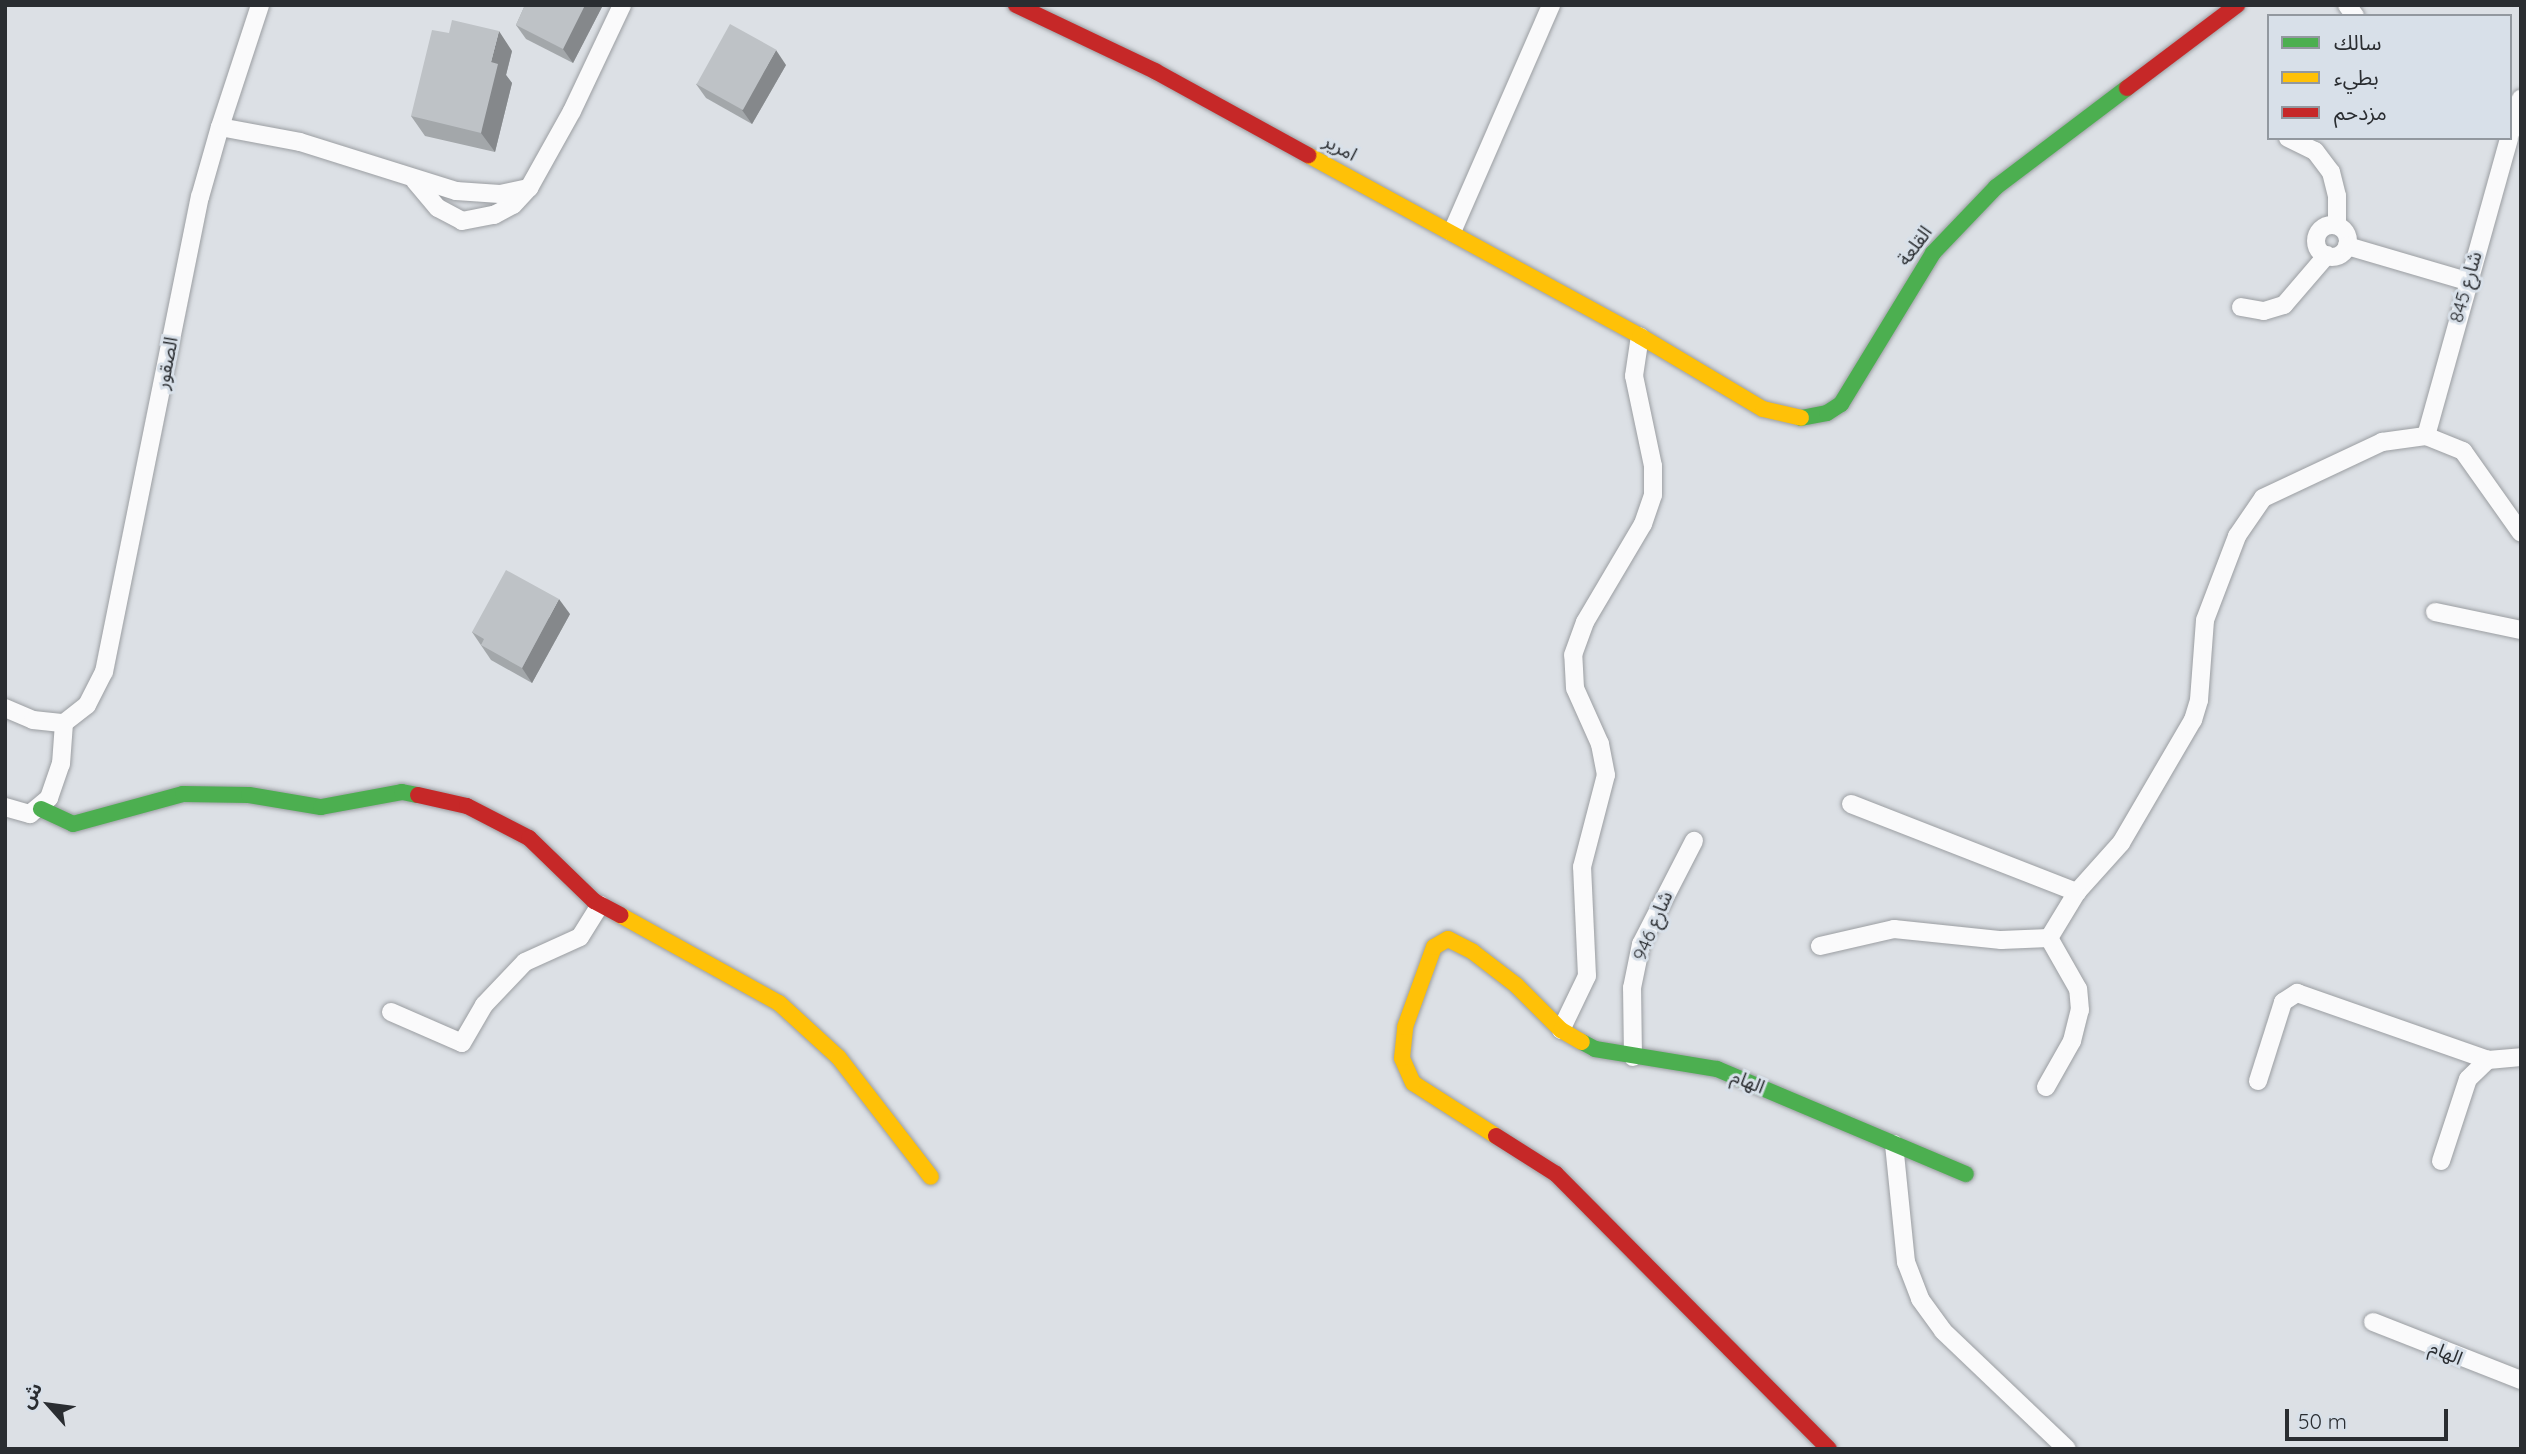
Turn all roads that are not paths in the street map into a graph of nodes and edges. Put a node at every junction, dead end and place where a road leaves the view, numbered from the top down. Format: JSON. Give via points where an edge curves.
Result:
{"nodes":[{"id":1,"x":260,"y":5,"type":"edge"},
{"id":2,"x":622,"y":5,"type":"edge"},
{"id":3,"x":1016,"y":5,"type":"edge"},
{"id":4,"x":1550,"y":5,"type":"edge"},
{"id":5,"x":2237,"y":5,"type":"edge"},
{"id":6,"x":2521,"y":99,"type":"edge"},
{"id":7,"x":220,"y":127,"type":"junction"},
{"id":8,"x":2512,"y":129,"type":"edge"},
{"id":9,"x":2296,"y":140,"type":"edge"},
{"id":10,"x":2509,"y":140,"type":"edge"},
{"id":11,"x":2323,"y":147,"type":"edge"},
{"id":12,"x":415,"y":181,"type":"junction"},
{"id":13,"x":529,"y":188,"type":"junction"},
{"id":14,"x":2337,"y":225,"type":"junction"},
{"id":15,"x":1452,"y":232,"type":"junction"},
{"id":16,"x":2347,"y":246,"type":"junction"},
{"id":17,"x":2327,"y":255,"type":"junction"},
{"id":18,"x":2467,"y":281,"type":"junction"},
{"id":19,"x":2241,"y":307,"type":"dead end"},
{"id":20,"x":1640,"y":336,"type":"junction"},
{"id":21,"x":2426,"y":436,"type":"junction"},
{"id":22,"x":2521,"y":533,"type":"edge"},
{"id":23,"x":2435,"y":612,"type":"dead end"},
{"id":24,"x":2521,"y":630,"type":"edge"},
{"id":25,"x":5,"y":708,"type":"edge"},
{"id":26,"x":64,"y":723,"type":"junction"},
{"id":27,"x":1851,"y":804,"type":"dead end"},
{"id":28,"x":5,"y":807,"type":"edge"},
{"id":29,"x":40,"y":809,"type":"junction"},
{"id":30,"x":1694,"y":841,"type":"dead end"},
{"id":31,"x":2077,"y":892,"type":"junction"},
{"id":32,"x":600,"y":905,"type":"junction"},
{"id":33,"x":2049,"y":938,"type":"junction"},
{"id":34,"x":1820,"y":946,"type":"dead end"},
{"id":35,"x":391,"y":1012,"type":"dead end"},
{"id":36,"x":1561,"y":1030,"type":"junction"},
{"id":37,"x":1633,"y":1057,"type":"junction"},
{"id":38,"x":2521,"y":1057,"type":"edge"},
{"id":39,"x":2488,"y":1060,"type":"junction"},
{"id":40,"x":2258,"y":1081,"type":"dead end"},
{"id":41,"x":2046,"y":1087,"type":"dead end"},
{"id":42,"x":1894,"y":1144,"type":"junction"},
{"id":43,"x":2441,"y":1161,"type":"dead end"},
{"id":44,"x":1966,"y":1174,"type":"dead end"},
{"id":45,"x":930,"y":1177,"type":"dead end"},
{"id":46,"x":2373,"y":1322,"type":"dead end"},
{"id":47,"x":2521,"y":1380,"type":"edge"},
{"id":48,"x":1829,"y":1449,"type":"edge"},
{"id":49,"x":2067,"y":1449,"type":"edge"}],
"edges":[{"from":1,"to":7,"type":"street","name":"الصقور"},
{"from":2,"to":13,"type":"street","via":[[604,50]]},
{"from":3,"to":15,"type":"street","name":"امرير","via":[[1155,71]]},
{"from":4,"to":15,"type":"street"},
{"from":5,"to":20,"type":"street","name":"القلعة","via":[[1996,187],[1909,289],[1852,390],[1827,414],[1794,420],[1778,416]]},
{"from":6,"to":8,"type":"street","name":"شارع 845"},
{"from":7,"to":12,"type":"street","via":[[300,142]]},
{"from":7,"to":26,"type":"street","name":"الصقور","via":[[200,197],[110,653],[97,691]]},
{"from":9,"to":11,"type":"street"},
{"from":10,"to":18,"type":"street","name":"شارع 845"},
{"from":11,"to":14,"type":"street","via":[[2336,183]]},
{"from":12,"to":13,"type":"street","via":[[485,194]]},
{"from":12,"to":13,"type":"street","via":[[438,208],[462,220],[504,211]]},
{"from":14,"to":16,"type":"street","via":[[2346,233]]},
{"from":14,"to":17,"type":"street","via":[[2323,228],[2317,239]]},
{"from":15,"to":20,"type":"street","name":"امرير"},
{"from":16,"to":17,"type":"street","via":[[2339,255]]},
{"from":16,"to":18,"type":"street"},
{"from":17,"to":19,"type":"street","via":[[2284,305],[2264,311]]},
{"from":18,"to":21,"type":"street","name":"شارع 845"},
{"from":20,"to":36,"type":"street","via":[[1634,376],[1653,466],[1653,495],[1643,524],[1585,622],[1573,655],[1575,688],[1600,744],[1606,775],[1582,867],[1587,976]]},
{"from":21,"to":22,"type":"street","via":[[2463,451]]},
{"from":21,"to":31,"type":"street","via":[[2400,438],[2354,453],[2263,498],[2249,514],[2205,620],[2199,701],[2193,720],[2121,843]]},
{"from":23,"to":24,"type":"street"},
{"from":25,"to":26,"type":"street","via":[[33,720]]},
{"from":26,"to":29,"type":"street","via":[[57,781]]},
{"from":27,"to":31,"type":"street"},
{"from":28,"to":29,"type":"street","via":[[17,813]]},
{"from":29,"to":32,"type":"street","via":[[73,824],[183,794],[249,795],[321,807],[384,793],[419,792],[467,806],[529,838],[578,890]]},
{"from":30,"to":37,"type":"street","name":"شارع 946","via":[[1641,944],[1632,988]]},
{"from":31,"to":33,"type":"street"},
{"from":32,"to":35,"type":"street","via":[[580,937],[525,962],[484,1005],[462,1043]]},
{"from":32,"to":45,"type":"street","via":[[779,1003],[839,1058]]},
{"from":33,"to":34,"type":"street","via":[[2001,940],[1894,929]]},
{"from":33,"to":41,"type":"street","via":[[2078,989],[2080,1010],[2072,1041]]},
{"from":36,"to":37,"type":"street","name":"الهام","via":[[1595,1049]]},
{"from":36,"to":48,"type":"street","name":"الهام","via":[[1485,960],[1453,940],[1440,941],[1410,1005],[1402,1049],[1406,1074],[1420,1091],[1531,1156],[1579,1195]]},
{"from":37,"to":42,"type":"street","name":"الهام","via":[[1675,1059],[1717,1069]]},
{"from":38,"to":39,"type":"street"},
{"from":39,"to":40,"type":"street","via":[[2297,993],[2283,1002]]},
{"from":39,"to":43,"type":"street","via":[[2468,1079]]},
{"from":42,"to":44,"type":"street","name":"الهام"},
{"from":42,"to":49,"type":"street","via":[[1906,1262],[1920,1299],[1944,1331]]},
{"from":46,"to":47,"type":"street","name":"الهام"}]}
